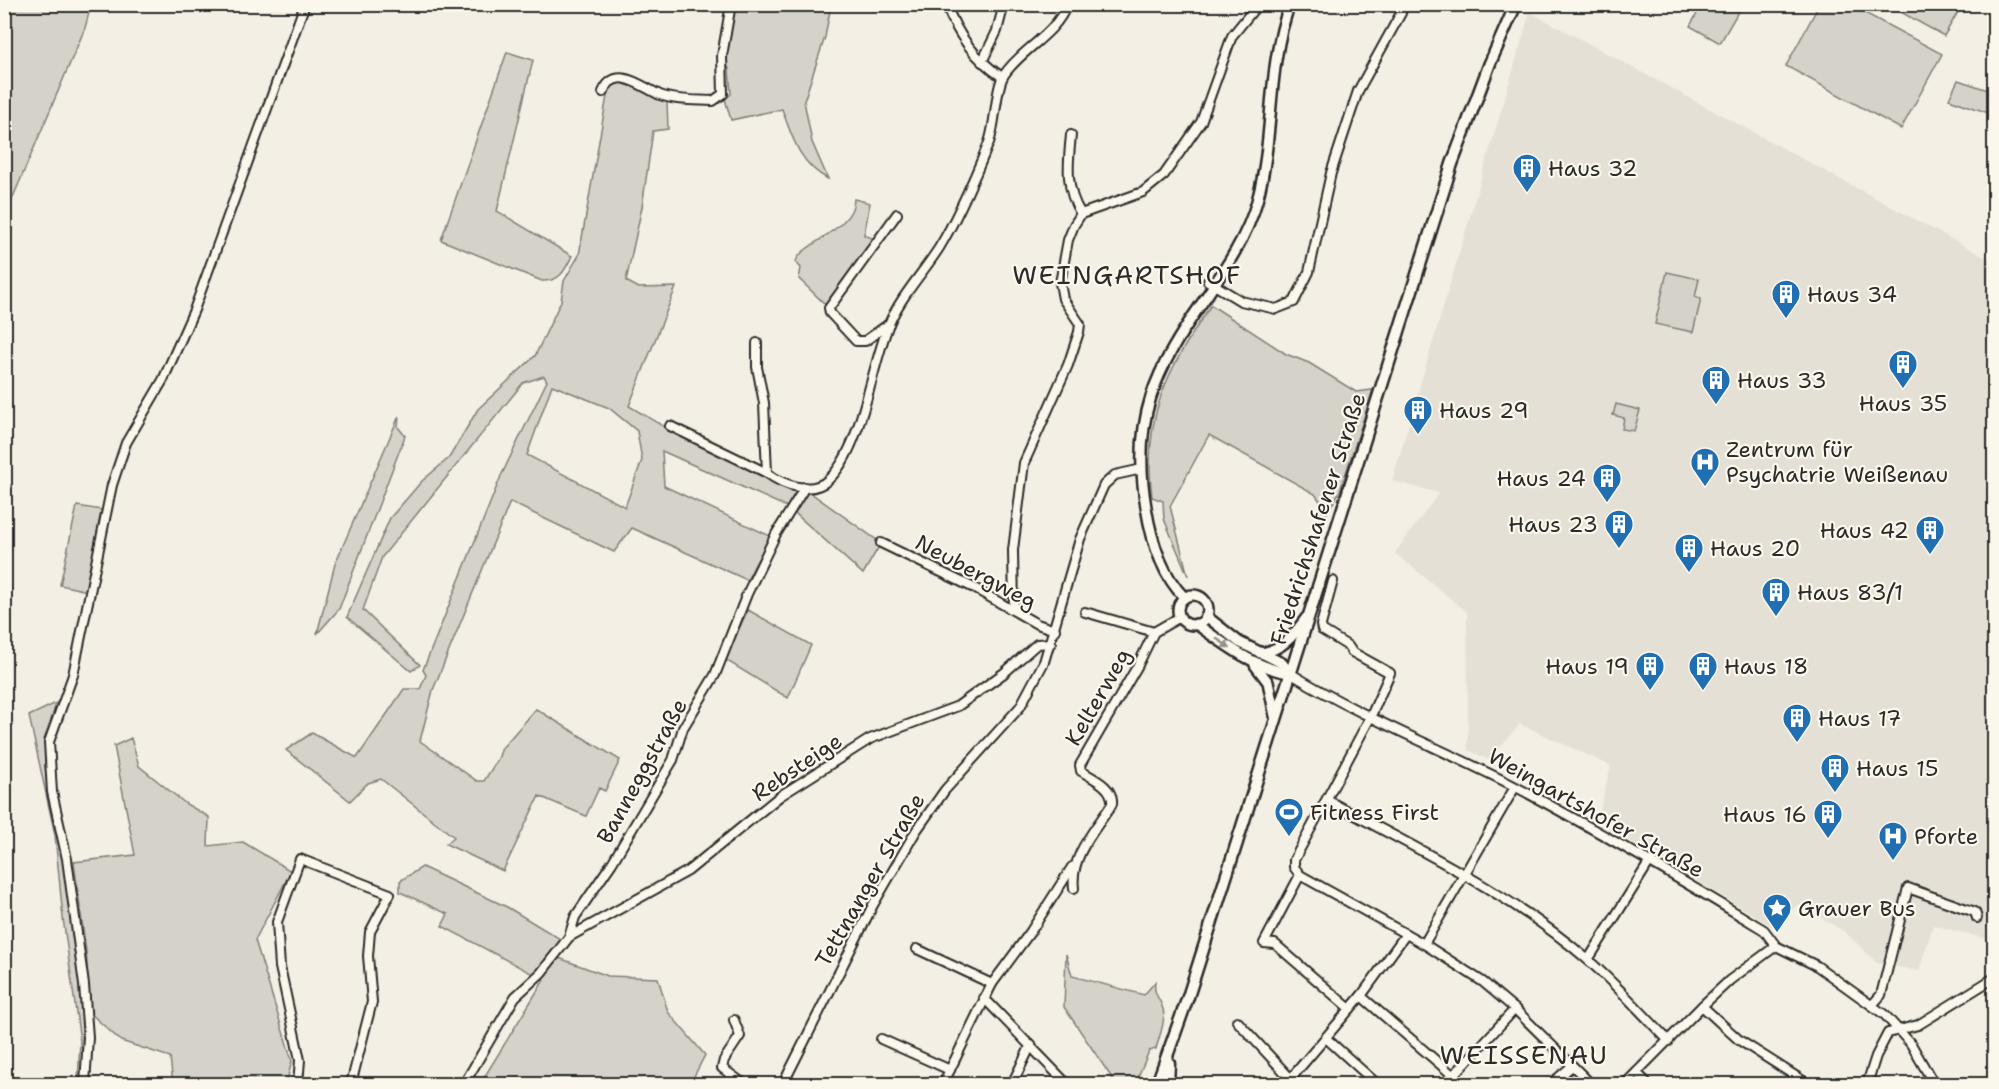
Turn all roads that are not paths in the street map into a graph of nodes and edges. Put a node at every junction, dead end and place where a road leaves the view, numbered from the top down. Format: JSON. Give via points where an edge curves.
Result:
{"nodes":[{"id":1,"x":305,"y":4,"type":"edge"},
{"id":2,"x":731,"y":4,"type":"edge"},
{"id":3,"x":946,"y":4,"type":"edge"},
{"id":4,"x":1004,"y":4,"type":"edge"},
{"id":5,"x":1067,"y":4,"type":"edge"},
{"id":6,"x":1258,"y":4,"type":"edge"},
{"id":7,"x":1290,"y":4,"type":"edge"},
{"id":8,"x":1402,"y":4,"type":"edge"},
{"id":9,"x":1516,"y":4,"type":"edge"},
{"id":10,"x":982,"y":62,"type":"junction"},
{"id":11,"x":1002,"y":77,"type":"junction"},
{"id":12,"x":603,"y":92,"type":"dead end"},
{"id":13,"x":1071,"y":135,"type":"dead end"},
{"id":14,"x":897,"y":214,"type":"dead end"},
{"id":15,"x":1081,"y":214,"type":"junction"},
{"id":16,"x":1211,"y":283,"type":"junction"},
{"id":17,"x":890,"y":323,"type":"junction"},
{"id":18,"x":757,"y":344,"type":"dead end"},
{"id":19,"x":670,"y":426,"type":"dead end"},
{"id":20,"x":1142,"y":469,"type":"junction"},
{"id":21,"x":767,"y":473,"type":"junction"},
{"id":22,"x":805,"y":488,"type":"junction"},
{"id":23,"x":881,"y":543,"type":"dead end"},
{"id":24,"x":1334,"y":581,"type":"dead end"},
{"id":25,"x":1184,"y":597,"type":"junction"},
{"id":26,"x":1014,"y":610,"type":"junction"},
{"id":27,"x":1085,"y":612,"type":"dead end"},
{"id":28,"x":1206,"y":616,"type":"junction"},
{"id":29,"x":1308,"y":616,"type":"junction"},
{"id":30,"x":1180,"y":617,"type":"junction"},
{"id":31,"x":1196,"y":624,"type":"junction"},
{"id":32,"x":1055,"y":630,"type":"junction"},
{"id":33,"x":1154,"y":632,"type":"junction"},
{"id":34,"x":1051,"y":643,"type":"junction"},
{"id":35,"x":1254,"y":657,"type":"junction"},
{"id":36,"x":1290,"y":673,"type":"junction"},
{"id":37,"x":1275,"y":716,"type":"junction"},
{"id":38,"x":1371,"y":716,"type":"junction"},
{"id":39,"x":1515,"y":787,"type":"junction"},
{"id":40,"x":1327,"y":800,"type":"junction"},
{"id":41,"x":1650,"y":861,"type":"junction"},
{"id":42,"x":1074,"y":863,"type":"junction"},
{"id":43,"x":1300,"y":875,"type":"junction"},
{"id":44,"x":1465,"y":875,"type":"junction"},
{"id":45,"x":1074,"y":888,"type":"dead end"},
{"id":46,"x":1977,"y":918,"type":"dead end"},
{"id":47,"x":1406,"y":934,"type":"junction"},
{"id":48,"x":568,"y":937,"type":"junction"},
{"id":49,"x":1424,"y":944,"type":"junction"},
{"id":50,"x":1776,"y":946,"type":"junction"},
{"id":51,"x":917,"y":949,"type":"dead end"},
{"id":52,"x":1588,"y":960,"type":"junction"},
{"id":53,"x":1995,"y":978,"type":"edge"},
{"id":54,"x":993,"y":984,"type":"junction"},
{"id":55,"x":1361,"y":996,"type":"junction"},
{"id":56,"x":984,"y":998,"type":"junction"},
{"id":57,"x":1873,"y":1004,"type":"junction"},
{"id":58,"x":1702,"y":1006,"type":"junction"},
{"id":59,"x":1350,"y":1009,"type":"junction"},
{"id":60,"x":1515,"y":1009,"type":"junction"},
{"id":61,"x":734,"y":1020,"type":"dead end"},
{"id":62,"x":1238,"y":1022,"type":"dead end"},
{"id":63,"x":1900,"y":1031,"type":"junction"},
{"id":64,"x":881,"y":1039,"type":"dead end"},
{"id":65,"x":1327,"y":1039,"type":"junction"},
{"id":66,"x":1669,"y":1041,"type":"junction"},
{"id":67,"x":1031,"y":1045,"type":"junction"},
{"id":68,"x":1171,"y":1050,"type":"junction"},
{"id":69,"x":1572,"y":1066,"type":"junction"},
{"id":70,"x":950,"y":1070,"type":"junction"},
{"id":71,"x":1637,"y":1073,"type":"junction"},
{"id":72,"x":1454,"y":1075,"type":"junction"},
{"id":73,"x":1058,"y":1081,"type":"edge"},
{"id":74,"x":1289,"y":1082,"type":"edge"},
{"id":75,"x":85,"y":1084,"type":"edge"},
{"id":76,"x":298,"y":1084,"type":"edge"},
{"id":77,"x":351,"y":1084,"type":"edge"},
{"id":78,"x":464,"y":1084,"type":"edge"},
{"id":79,"x":744,"y":1084,"type":"edge"},
{"id":80,"x":783,"y":1084,"type":"edge"},
{"id":81,"x":943,"y":1084,"type":"edge"},
{"id":82,"x":1012,"y":1084,"type":"edge"},
{"id":83,"x":1067,"y":1084,"type":"edge"},
{"id":84,"x":1157,"y":1084,"type":"edge"},
{"id":85,"x":1167,"y":1084,"type":"edge"},
{"id":86,"x":1377,"y":1084,"type":"edge"},
{"id":87,"x":1463,"y":1084,"type":"edge"},
{"id":88,"x":1551,"y":1084,"type":"edge"},
{"id":89,"x":1591,"y":1084,"type":"edge"},
{"id":90,"x":1625,"y":1084,"type":"edge"},
{"id":91,"x":1648,"y":1084,"type":"edge"},
{"id":92,"x":1808,"y":1084,"type":"edge"},
{"id":93,"x":1867,"y":1084,"type":"edge"},
{"id":94,"x":1934,"y":1084,"type":"edge"}],
"edges":[{"from":1,"to":75,"type":"street","via":[[194,310],[162,380],[126,443],[112,485],[73,675],[49,742],[52,792],[67,859],[84,985],[88,1037]]},
{"from":2,"to":12,"type":"street","via":[[722,56],[723,94],[713,101],[661,95],[630,78],[608,83]]},
{"from":3,"to":10,"type":"street","via":[[955,28]]},
{"from":4,"to":10,"type":"street","via":[[997,31]]},
{"from":5,"to":11,"type":"street","via":[[1058,21]]},
{"from":6,"to":15,"type":"street","via":[[1232,36],[1201,122],[1164,175],[1143,192]]},
{"from":7,"to":16,"type":"street","via":[[1275,64],[1257,200],[1239,245]]},
{"from":8,"to":16,"type":"street","via":[[1401,13],[1358,91],[1331,173],[1309,272],[1294,302],[1276,309],[1241,301]]},
{"from":9,"to":29,"type":"main road","name":"Friedrichshafener Straße","via":[[1452,164]]},
{"from":10,"to":11,"type":"street"},
{"from":11,"to":17,"type":"street","via":[[988,145],[940,246]]},
{"from":13,"to":15,"type":"street","via":[[1070,191]]},
{"from":14,"to":17,"type":"street","via":[[829,308],[856,341],[865,341]]},
{"from":15,"to":26,"type":"street","via":[[1068,240],[1060,283],[1063,299],[1080,324],[1079,332],[1024,463],[1014,535]]},
{"from":16,"to":20,"type":"street","via":[[1152,388],[1143,433]]},
{"from":17,"to":22,"type":"street","via":[[852,447],[824,484]]},
{"from":18,"to":21,"type":"street"},
{"from":19,"to":21,"type":"street"},
{"from":20,"to":25,"type":"street","via":[[1148,519],[1158,554]]},
{"from":20,"to":32,"type":"street","name":"Tettnanger Straße","via":[[1115,476],[1104,485],[1080,539]]},
{"from":21,"to":22,"type":"street","via":[[778,481]]},
{"from":22,"to":48,"type":"street","name":"Banneggstraße","via":[[776,534],[715,675],[683,729],[673,760],[575,917]]},
{"from":23,"to":26,"type":"street","name":"Neubergweg"},
{"from":24,"to":38,"type":"street","via":[[1322,630],[1390,673]]},
{"from":25,"to":28,"type":"street","via":[[1194,595],[1203,599]]},
{"from":25,"to":30,"type":"street","via":[[1178,608]]},
{"from":26,"to":32,"type":"street","name":"Neubergweg"},
{"from":27,"to":33,"type":"street","name":"Kelterweg"},
{"from":28,"to":31,"type":"street"},
{"from":28,"to":35,"type":"street"},
{"from":29,"to":35,"type":"street","via":[[1283,646]]},
{"from":29,"to":36,"type":"main road","name":"Friedrichshafener Straße"},
{"from":30,"to":31,"type":"street"},
{"from":30,"to":33,"type":"street","name":"Kelterweg"},
{"from":31,"to":35,"type":"street","one_way":true},
{"from":32,"to":34,"type":"street","name":"Tettnanger Straße"},
{"from":33,"to":42,"type":"street","name":"Kelterweg","via":[[1080,765],[1081,771],[1109,789],[1113,796],[1112,804]]},
{"from":34,"to":48,"type":"street","name":"Rebsteige","via":[[1037,644],[958,706],[870,739],[780,796],[688,871]]},
{"from":34,"to":80,"type":"street","name":"Tettnanger Straße","via":[[1020,707],[945,790],[916,831],[873,904]]},
{"from":35,"to":36,"type":"street","via":[[1273,671]]},
{"from":35,"to":37,"type":"street","via":[[1268,682]]},
{"from":36,"to":37,"type":"main road","name":"Friedrichshafener Straße"},
{"from":36,"to":38,"type":"street","name":"Weingartshofer Straße"},
{"from":37,"to":68,"type":"main road","name":"Friedrichshafener Straße"},
{"from":38,"to":39,"type":"street","name":"Weingartshofer Straße"},
{"from":38,"to":40,"type":"street"},
{"from":39,"to":41,"type":"street","name":"Weingartshofer Straße"},
{"from":39,"to":44,"type":"street"},
{"from":40,"to":43,"type":"street","via":[[1294,860]]},
{"from":40,"to":44,"type":"street"},
{"from":41,"to":50,"type":"street","name":"Weingartshofer Straße","via":[[1764,930]]},
{"from":41,"to":52,"type":"street"},
{"from":42,"to":45,"type":"street"},
{"from":42,"to":54,"type":"street","name":"Kelterweg"},
{"from":43,"to":47,"type":"street"},
{"from":43,"to":59,"type":"street","via":[[1264,943],[1275,944]]},
{"from":44,"to":49,"type":"street"},
{"from":44,"to":52,"type":"street"},
{"from":46,"to":57,"type":"street","via":[[1975,912],[1908,888],[1881,995]]},
{"from":47,"to":49,"type":"street"},
{"from":47,"to":55,"type":"street"},
{"from":48,"to":78,"type":"street","name":"Banneggstraße","via":[[541,973],[515,997]]},
{"from":49,"to":60,"type":"street","via":[[1483,982]]},
{"from":50,"to":57,"type":"street","name":"Weingartshofer Straße","via":[[1817,966]]},
{"from":50,"to":58,"type":"street"},
{"from":51,"to":54,"type":"street"},
{"from":52,"to":66,"type":"street"},
{"from":53,"to":63,"type":"street","via":[[1918,1025]]},
{"from":54,"to":56,"type":"street","name":"Kelterweg"},
{"from":55,"to":59,"type":"street"},
{"from":55,"to":72,"type":"street"},
{"from":56,"to":67,"type":"street"},
{"from":56,"to":70,"type":"street","name":"Kelterweg"},
{"from":57,"to":63,"type":"street","name":"Weingartshofer Straße"},
{"from":58,"to":66,"type":"street"},
{"from":58,"to":92,"type":"street","via":[[1739,1040]]},
{"from":59,"to":65,"type":"street"},
{"from":60,"to":69,"type":"street"},
{"from":60,"to":72,"type":"street"},
{"from":61,"to":79,"type":"street","via":[[740,1036],[722,1068]]},
{"from":62,"to":74,"type":"street"},
{"from":63,"to":93,"type":"street","via":[[1888,1033]]},
{"from":63,"to":94,"type":"street","name":"Weingartshofer Straße"},
{"from":64,"to":70,"type":"street"},
{"from":65,"to":74,"type":"street"},
{"from":65,"to":86,"type":"street"},
{"from":66,"to":71,"type":"street"},
{"from":67,"to":73,"type":"street"},
{"from":67,"to":82,"type":"street"},
{"from":68,"to":84,"type":"main road","name":"Friedrichshafener Straße"},
{"from":68,"to":85,"type":"main road","name":"Friedrichshafener Straße"},
{"from":69,"to":88,"type":"street"},
{"from":69,"to":89,"type":"street"},
{"from":70,"to":81,"type":"street","name":"Kelterweg"},
{"from":71,"to":90,"type":"street"},
{"from":71,"to":91,"type":"street"},
{"from":72,"to":87,"type":"street"},
{"from":73,"to":83,"type":"street"},
{"from":76,"to":77,"type":"street","via":[[300,1060],[280,967],[277,922],[300,859],[390,894],[370,932],[372,1002]]}]}
